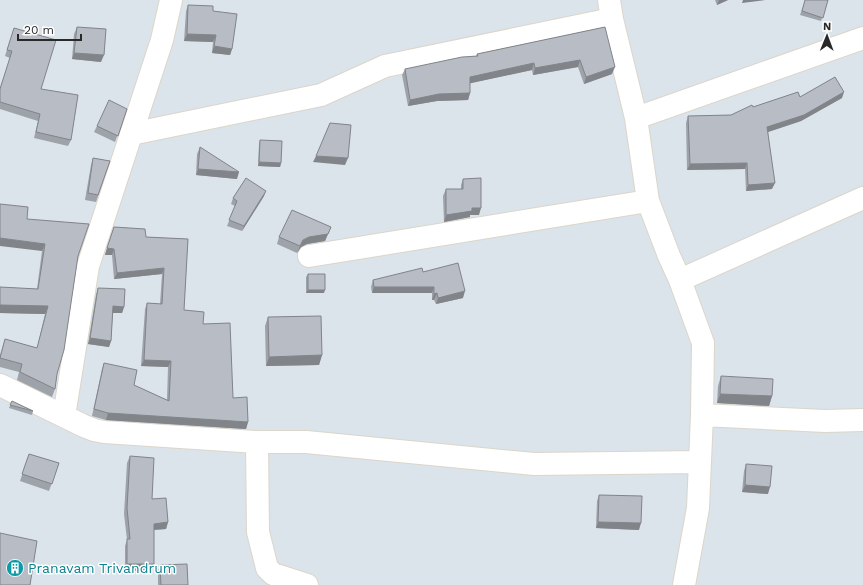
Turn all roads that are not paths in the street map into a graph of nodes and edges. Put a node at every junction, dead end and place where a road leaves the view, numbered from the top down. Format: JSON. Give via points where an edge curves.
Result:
{"nodes":[{"id":1,"x":171,"y":0,"type":"edge"},
{"id":2,"x":611,"y":9,"type":"edge"},
{"id":3,"x":863,"y":38,"type":"edge"},
{"id":4,"x":636,"y":118,"type":"junction"},
{"id":5,"x":131,"y":134,"type":"junction"},
{"id":6,"x":863,"y":198,"type":"edge"},
{"id":7,"x":648,"y":201,"type":"junction"},
{"id":8,"x":309,"y":256,"type":"dead end"},
{"id":9,"x":680,"y":280,"type":"junction"},
{"id":10,"x":0,"y":385,"type":"edge"},
{"id":11,"x":702,"y":415,"type":"junction"},
{"id":12,"x":64,"y":416,"type":"junction"},
{"id":13,"x":863,"y":420,"type":"edge"},
{"id":14,"x":257,"y":442,"type":"junction"},
{"id":15,"x":700,"y":462,"type":"junction"},
{"id":16,"x":307,"y":585,"type":"edge"},
{"id":17,"x":684,"y":585,"type":"edge"}],
"edges":[{"from":1,"to":5,"type":"street","via":[[162,40]]},
{"from":2,"to":4,"type":"street"},
{"from":2,"to":5,"type":"street","via":[[385,66],[321,95]]},
{"from":3,"to":4,"type":"street"},
{"from":4,"to":7,"type":"street"},
{"from":5,"to":12,"type":"street","via":[[88,266]]},
{"from":6,"to":9,"type":"street"},
{"from":7,"to":8,"type":"street"},
{"from":7,"to":9,"type":"street"},
{"from":9,"to":11,"type":"street","via":[[703,343]]},
{"from":10,"to":12,"type":"street"},
{"from":11,"to":13,"type":"street","via":[[825,421]]},
{"from":11,"to":15,"type":"street"},
{"from":12,"to":14,"type":"street","via":[[104,432]]},
{"from":14,"to":15,"type":"street","via":[[306,442],[534,464]]},
{"from":14,"to":16,"type":"street","via":[[258,532],[267,568],[273,574]]},
{"from":15,"to":17,"type":"street","via":[[698,508]]}]}
